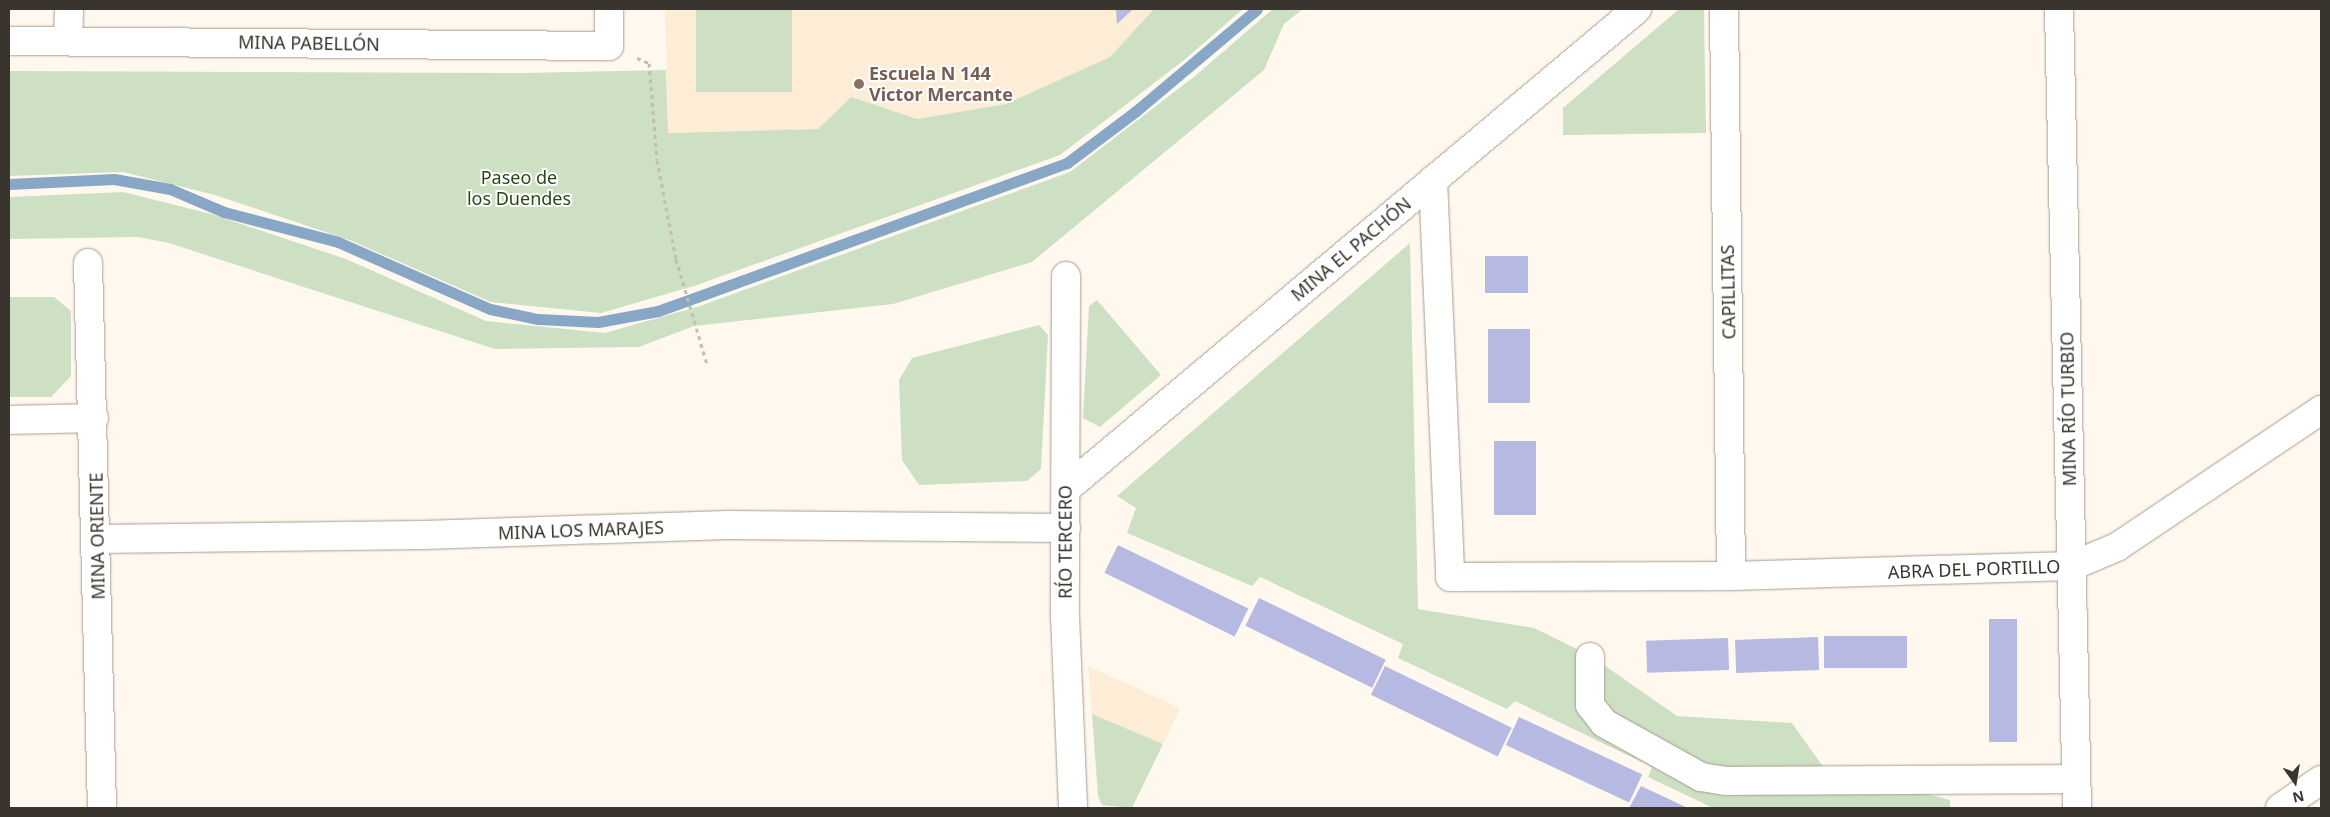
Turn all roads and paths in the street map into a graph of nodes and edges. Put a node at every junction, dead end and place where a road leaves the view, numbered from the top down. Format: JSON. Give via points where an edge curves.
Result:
{"nodes":[{"id":1,"x":69,"y":9,"type":"edge"},
{"id":2,"x":609,"y":9,"type":"edge"},
{"id":3,"x":1636,"y":9,"type":"edge"},
{"id":4,"x":1724,"y":9,"type":"edge"},
{"id":5,"x":2059,"y":9,"type":"edge"},
{"id":6,"x":9,"y":41,"type":"edge"},
{"id":7,"x":68,"y":41,"type":"junction"},
{"id":8,"x":609,"y":46,"type":"junction"},
{"id":9,"x":1433,"y":180,"type":"junction"},
{"id":10,"x":88,"y":263,"type":"dead end"},
{"id":11,"x":1066,"y":276,"type":"dead end"},
{"id":12,"x":707,"y":364,"type":"dead end"},
{"id":13,"x":2321,"y":410,"type":"edge"},
{"id":14,"x":94,"y":418,"type":"junction"},
{"id":15,"x":9,"y":420,"type":"edge"},
{"id":16,"x":1066,"y":489,"type":"junction"},
{"id":17,"x":1066,"y":528,"type":"junction"},
{"id":18,"x":97,"y":539,"type":"junction"},
{"id":19,"x":2072,"y":566,"type":"junction"},
{"id":20,"x":1731,"y":576,"type":"junction"},
{"id":21,"x":1590,"y":657,"type":"dead end"},
{"id":22,"x":2076,"y":779,"type":"junction"},
{"id":23,"x":2321,"y":780,"type":"edge"},
{"id":24,"x":102,"y":808,"type":"edge"},
{"id":25,"x":1073,"y":808,"type":"edge"},
{"id":26,"x":2077,"y":808,"type":"edge"},
{"id":27,"x":2280,"y":808,"type":"edge"}],
"edges":[{"from":1,"to":7,"type":"street"},
{"from":2,"to":8,"type":"street"},
{"from":3,"to":9,"type":"street","name":"MINA EL PACHÓN"},
{"from":4,"to":20,"type":"street","name":"CAPILLITAS"},
{"from":5,"to":19,"type":"street","name":"MINA RÍO TURBIO"},
{"from":6,"to":7,"type":"street","name":"MINA PABELLÓN"},
{"from":7,"to":8,"type":"street","name":"MINA PABELLÓN"},
{"from":8,"to":12,"type":"path","via":[[649,63],[657,160],[676,260]]},
{"from":9,"to":16,"type":"street","name":"MINA EL PACHÓN"},
{"from":9,"to":20,"type":"street","name":"ABRA DEL PORTILLO","via":[[1450,577]]},
{"from":10,"to":14,"type":"street","name":"MINA ORIENTE"},
{"from":11,"to":16,"type":"street","name":"RÍO TERCERO"},
{"from":13,"to":19,"type":"street","name":"ABRA DEL PORTILLO","via":[[2117,546]]},
{"from":14,"to":15,"type":"street"},
{"from":14,"to":18,"type":"street","name":"MINA ORIENTE"},
{"from":16,"to":17,"type":"street","name":"RÍO TERCERO"},
{"from":17,"to":18,"type":"street","name":"MINA LOS MARAJES","via":[[728,525],[424,535]]},
{"from":17,"to":25,"type":"street","name":"RÍO TERCERO","via":[[1065,616]]},
{"from":18,"to":24,"type":"street","name":"MINA ORIENTE"},
{"from":19,"to":20,"type":"street","name":"ABRA DEL PORTILLO"},
{"from":19,"to":22,"type":"street","name":"MINA RÍO TURBIO"},
{"from":21,"to":22,"type":"street","via":[[1590,704],[1604,723],[1701,777],[1727,780]]},
{"from":22,"to":26,"type":"street","name":"MINA RÍO TURBIO"},
{"from":23,"to":27,"type":"street"}]}
